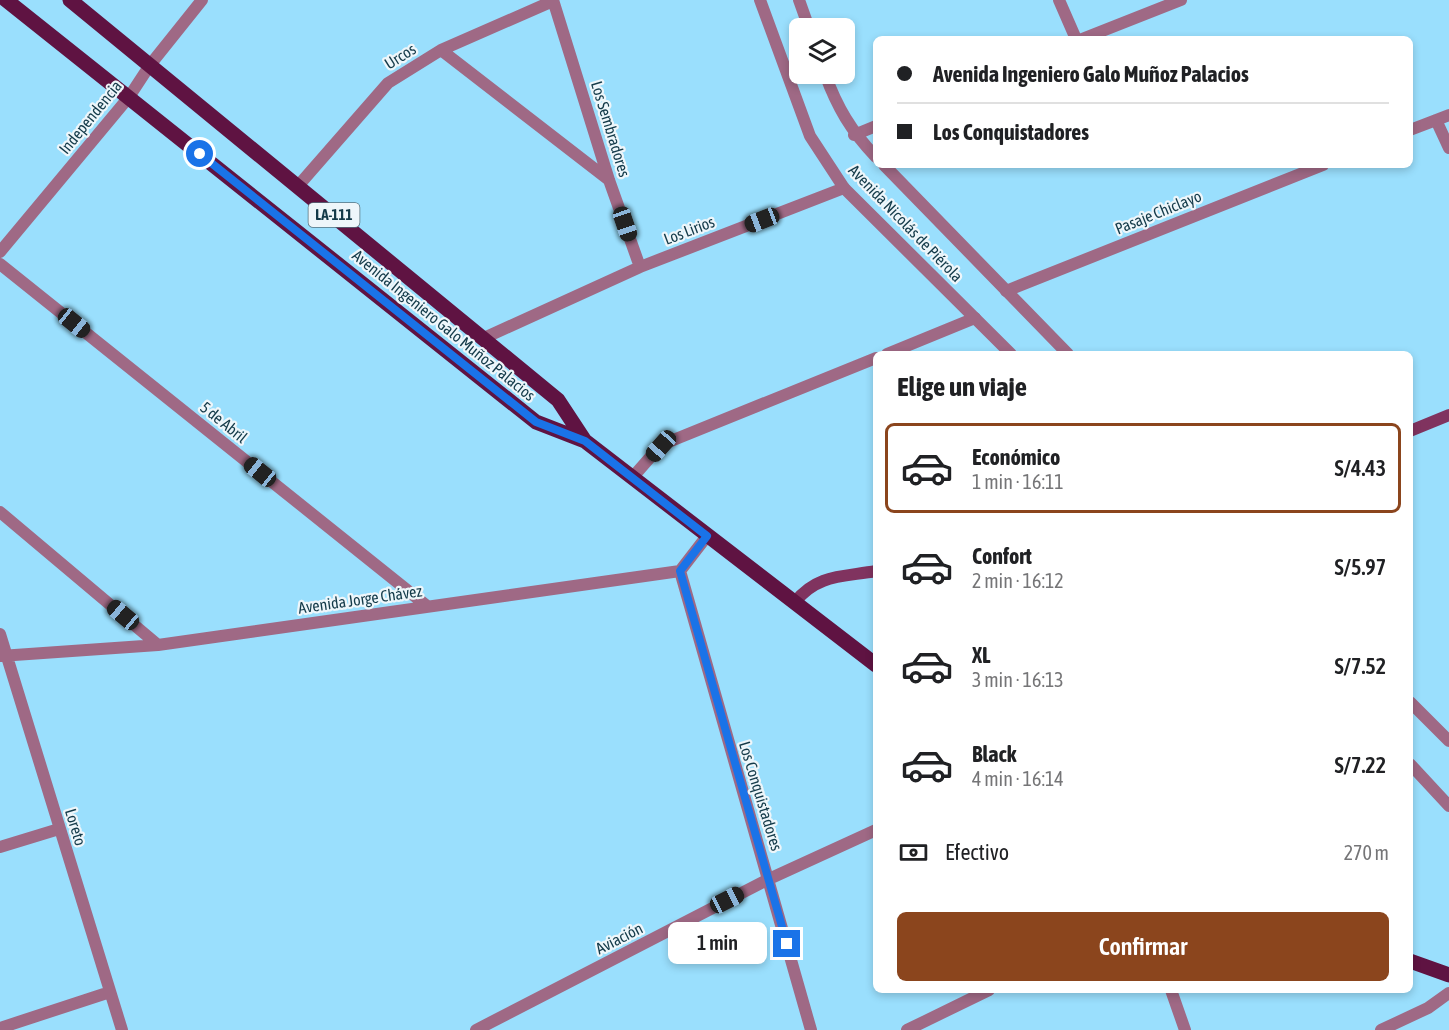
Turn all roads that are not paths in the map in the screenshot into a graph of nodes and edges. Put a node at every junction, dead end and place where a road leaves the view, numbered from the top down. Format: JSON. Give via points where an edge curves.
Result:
{"nodes":[{"id":1,"x":6,"y":0,"type":"edge"},
{"id":2,"x":70,"y":0,"type":"edge"},
{"id":3,"x":202,"y":0,"type":"edge"},
{"id":4,"x":553,"y":0,"type":"edge"},
{"id":5,"x":760,"y":0,"type":"edge"},
{"id":6,"x":799,"y":0,"type":"edge"},
{"id":7,"x":1059,"y":0,"type":"edge"},
{"id":8,"x":1181,"y":0,"type":"edge"},
{"id":9,"x":805,"y":18,"type":"edge"},
{"id":10,"x":1075,"y":36,"type":"edge"},
{"id":11,"x":1090,"y":36,"type":"edge"},
{"id":12,"x":441,"y":50,"type":"junction"},
{"id":13,"x":150,"y":65,"type":"junction"},
{"id":14,"x":829,"y":84,"type":"edge"},
{"id":15,"x":129,"y":97,"type":"junction"},
{"id":16,"x":1449,"y":115,"type":"edge"},
{"id":17,"x":1436,"y":120,"type":"junction"},
{"id":18,"x":873,"y":127,"type":"edge"},
{"id":19,"x":1413,"y":129,"type":"edge"},
{"id":20,"x":854,"y":135,"type":"junction"},
{"id":21,"x":1449,"y":148,"type":"edge"},
{"id":22,"x":873,"y":154,"type":"edge"},
{"id":23,"x":887,"y":168,"type":"edge"},
{"id":24,"x":1315,"y":168,"type":"edge"},
{"id":25,"x":609,"y":180,"type":"junction"},
{"id":26,"x":298,"y":186,"type":"junction"},
{"id":27,"x":844,"y":188,"type":"junction"},
{"id":28,"x":0,"y":252,"type":"edge"},
{"id":29,"x":0,"y":264,"type":"edge"},
{"id":30,"x":640,"y":267,"type":"junction"},
{"id":31,"x":1006,"y":291,"type":"junction"},
{"id":32,"x":975,"y":318,"type":"junction"},
{"id":33,"x":484,"y":338,"type":"junction"},
{"id":34,"x":893,"y":351,"type":"edge"},
{"id":35,"x":1008,"y":351,"type":"edge"},
{"id":36,"x":1065,"y":351,"type":"edge"},
{"id":37,"x":873,"y":359,"type":"edge"},
{"id":38,"x":1449,"y":415,"type":"edge"},
{"id":39,"x":1413,"y":430,"type":"edge"},
{"id":40,"x":585,"y":441,"type":"junction"},
{"id":41,"x":632,"y":478,"type":"junction"},
{"id":42,"x":0,"y":512,"type":"edge"},
{"id":43,"x":707,"y":536,"type":"junction"},
{"id":44,"x":680,"y":571,"type":"junction"},
{"id":45,"x":873,"y":572,"type":"edge"},
{"id":46,"x":795,"y":602,"type":"junction"},
{"id":47,"x":428,"y":606,"type":"junction"},
{"id":48,"x":0,"y":634,"type":"edge"},
{"id":49,"x":158,"y":645,"type":"junction"},
{"id":50,"x":4,"y":655,"type":"edge"},
{"id":51,"x":873,"y":663,"type":"edge"},
{"id":52,"x":1413,"y":705,"type":"edge"},
{"id":53,"x":1449,"y":741,"type":"edge"},
{"id":54,"x":1413,"y":767,"type":"edge"},
{"id":55,"x":1449,"y":806,"type":"edge"},
{"id":56,"x":59,"y":829,"type":"junction"},
{"id":57,"x":873,"y":831,"type":"edge"},
{"id":58,"x":0,"y":847,"type":"edge"},
{"id":59,"x":769,"y":879,"type":"junction"},
{"id":60,"x":1413,"y":962,"type":"edge"},
{"id":61,"x":1449,"y":975,"type":"edge"},
{"id":62,"x":110,"y":993,"type":"junction"},
{"id":63,"x":983,"y":993,"type":"edge"},
{"id":64,"x":1173,"y":993,"type":"edge"},
{"id":65,"x":1449,"y":993,"type":"edge"},
{"id":66,"x":0,"y":1028,"type":"edge"},
{"id":67,"x":122,"y":1030,"type":"edge"},
{"id":68,"x":476,"y":1030,"type":"edge"},
{"id":69,"x":811,"y":1030,"type":"edge"},
{"id":70,"x":907,"y":1030,"type":"edge"},
{"id":71,"x":1185,"y":1030,"type":"edge"},
{"id":72,"x":1381,"y":1030,"type":"edge"}],
"edges":[{"from":1,"to":15,"type":"main road","name":"Avenida Ingeniero Galo Muñoz Palacios","number":"LA-111"},
{"from":2,"to":13,"type":"main road","name":"Avenida Ingeniero Galo Muñoz Palacios","number":"LA-111"},
{"from":3,"to":13,"type":"street","name":"Independencia"},
{"from":4,"to":12,"type":"street","name":"Urcos"},
{"from":4,"to":25,"type":"street","name":"Los Sembradores"},
{"from":5,"to":27,"type":"street","name":"Avenida Nicolás de Piérola","via":[[810,136]]},
{"from":6,"to":9,"type":"street"},
{"from":7,"to":10,"type":"street"},
{"from":8,"to":11,"type":"street"},
{"from":12,"to":25,"type":"street"},
{"from":12,"to":26,"type":"street","name":"Urcos","via":[[388,83]]},
{"from":13,"to":15,"type":"street","name":"Independencia"},
{"from":13,"to":26,"type":"main road","name":"Avenida Ingeniero Galo Muñoz Palacios","number":"LA-111"},
{"from":14,"to":20,"type":"street","name":"Avenida Nicolás de Piérola"},
{"from":15,"to":28,"type":"street","name":"Independencia"},
{"from":15,"to":40,"type":"main road","name":"Avenida Ingeniero Galo Muñoz Palacios","number":"LA-111","via":[[536,422]]},
{"from":16,"to":17,"type":"street"},
{"from":17,"to":19,"type":"street"},
{"from":17,"to":21,"type":"street"},
{"from":18,"to":20,"type":"street"},
{"from":20,"to":22,"type":"street","name":"Avenida Nicolás de Piérola"},
{"from":23,"to":31,"type":"street","name":"Avenida Nicolás de Piérola"},
{"from":24,"to":31,"type":"street","name":"Pasaje Chiclayo"},
{"from":25,"to":30,"type":"street","name":"Los Sembradores"},
{"from":26,"to":33,"type":"main road","name":"Avenida Ingeniero Galo Muñoz Palacios","number":"LA-111"},
{"from":27,"to":30,"type":"street","name":"Los Lirios"},
{"from":27,"to":32,"type":"street","name":"Avenida Nicolás de Piérola"},
{"from":29,"to":47,"type":"street","name":"5 de Abril"},
{"from":30,"to":33,"type":"street","name":"Los Lirios"},
{"from":31,"to":36,"type":"street","name":"Avenida Nicolás de Piérola"},
{"from":32,"to":34,"type":"street"},
{"from":32,"to":35,"type":"street","name":"Avenida Nicolás de Piérola"},
{"from":33,"to":40,"type":"main road","name":"Avenida Ingeniero Galo Muñoz Palacios","number":"LA-111","via":[[558,400]]},
{"from":37,"to":41,"type":"street","via":[[661,446]]},
{"from":38,"to":39,"type":"main road"},
{"from":40,"to":41,"type":"main road","name":"Avenida Ingeniero Galo Muñoz Palacios","number":"LA-111"},
{"from":41,"to":43,"type":"main road","name":"Avenida Ingeniero Galo Muñoz Palacios","number":"LA-111"},
{"from":42,"to":49,"type":"street"},
{"from":43,"to":44,"type":"street"},
{"from":43,"to":46,"type":"main road","name":"Avenida Ingeniero Galo Muñoz Palacios","number":"LA-111"},
{"from":44,"to":47,"type":"street","name":"Avenida Jorge Chávez"},
{"from":44,"to":59,"type":"street","name":"Los Conquistadores"},
{"from":45,"to":46,"type":"main road","via":[[817,581]]},
{"from":46,"to":51,"type":"main road","name":"Avenida Ingeniero Galo Muñoz Palacios"},
{"from":47,"to":49,"type":"street","name":"Avenida Jorge Chávez"},
{"from":48,"to":50,"type":"street","name":"Loreto"},
{"from":49,"to":50,"type":"street","name":"Avenida Jorge Chávez"},
{"from":50,"to":56,"type":"street","name":"Loreto"},
{"from":52,"to":53,"type":"street"},
{"from":54,"to":55,"type":"street"},
{"from":56,"to":58,"type":"street"},
{"from":56,"to":62,"type":"street","name":"Loreto"},
{"from":57,"to":59,"type":"street","name":"Aviación"},
{"from":59,"to":68,"type":"street","name":"Aviación"},
{"from":59,"to":69,"type":"street","name":"Los Conquistadores"},
{"from":60,"to":61,"type":"main road"},
{"from":62,"to":66,"type":"street"},
{"from":62,"to":67,"type":"street","name":"Loreto"},
{"from":63,"to":70,"type":"street"},
{"from":64,"to":71,"type":"street"},
{"from":65,"to":72,"type":"street","via":[[1428,1008]]}]}
